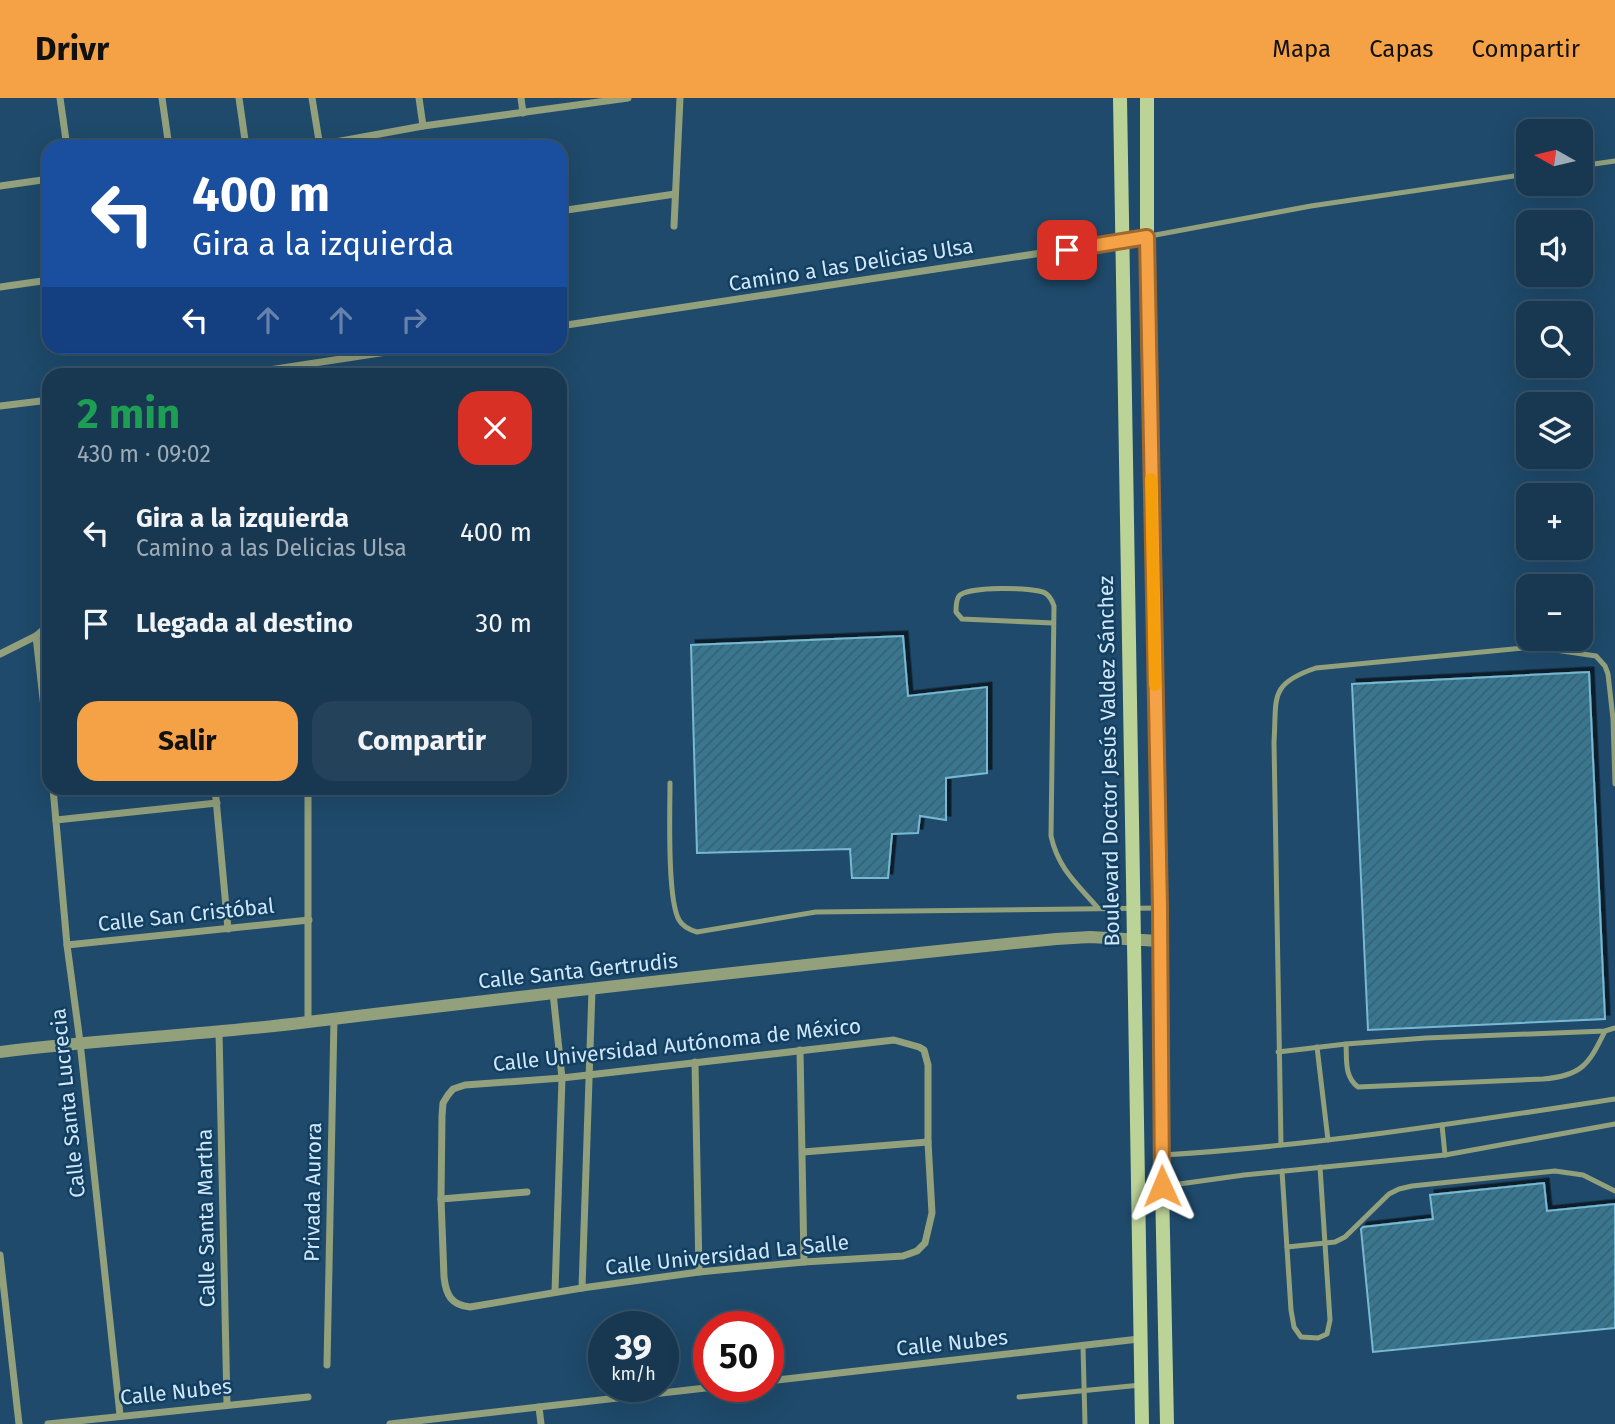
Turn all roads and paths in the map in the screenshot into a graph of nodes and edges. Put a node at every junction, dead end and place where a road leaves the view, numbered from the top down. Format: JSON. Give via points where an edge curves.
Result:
{"nodes":[{"id":1,"x":60,"y":98,"type":"edge"},
{"id":2,"x":162,"y":98,"type":"edge"},
{"id":3,"x":239,"y":98,"type":"edge"},
{"id":4,"x":312,"y":98,"type":"edge"},
{"id":5,"x":419,"y":98,"type":"edge"},
{"id":6,"x":521,"y":98,"type":"edge"},
{"id":7,"x":625,"y":98,"type":"edge"},
{"id":8,"x":680,"y":98,"type":"edge"},
{"id":9,"x":1120,"y":98,"type":"edge"},
{"id":10,"x":1147,"y":98,"type":"edge"},
{"id":11,"x":523,"y":113,"type":"junction"},
{"id":12,"x":423,"y":126,"type":"junction"},
{"id":13,"x":66,"y":140,"type":"edge"},
{"id":14,"x":168,"y":140,"type":"edge"},
{"id":15,"x":245,"y":140,"type":"edge"},
{"id":16,"x":318,"y":140,"type":"edge"},
{"id":17,"x":350,"y":140,"type":"edge"},
{"id":18,"x":1615,"y":161,"type":"edge"},
{"id":19,"x":1593,"y":164,"type":"edge"},
{"id":20,"x":1516,"y":176,"type":"edge"},
{"id":21,"x":42,"y":180,"type":"edge"},
{"id":22,"x":0,"y":186,"type":"edge"},
{"id":23,"x":675,"y":194,"type":"junction"},
{"id":24,"x":567,"y":210,"type":"edge"},
{"id":25,"x":674,"y":226,"type":"dead end"},
{"id":26,"x":1147,"y":237,"type":"junction"},
{"id":27,"x":1123,"y":242,"type":"junction"},
{"id":28,"x":42,"y":282,"type":"edge"},
{"id":29,"x":0,"y":287,"type":"edge"},
{"id":30,"x":567,"y":325,"type":"edge"},
{"id":31,"x":374,"y":354,"type":"edge"},
{"id":32,"x":282,"y":368,"type":"edge"},
{"id":33,"x":42,"y":401,"type":"edge"},
{"id":34,"x":0,"y":406,"type":"edge"},
{"id":35,"x":1053,"y":623,"type":"junction"},
{"id":36,"x":42,"y":631,"type":"edge"},
{"id":37,"x":36,"y":636,"type":"junction"},
{"id":38,"x":0,"y":654,"type":"edge"},
{"id":39,"x":42,"y":679,"type":"edge"},
{"id":40,"x":670,"y":783,"type":"dead end"},
{"id":41,"x":1615,"y":784,"type":"edge"},
{"id":42,"x":54,"y":795,"type":"edge"},
{"id":43,"x":216,"y":795,"type":"edge"},
{"id":44,"x":308,"y":795,"type":"edge"},
{"id":45,"x":217,"y":803,"type":"junction"},
{"id":46,"x":57,"y":820,"type":"junction"},
{"id":47,"x":1097,"y":907,"type":"junction"},
{"id":48,"x":1133,"y":908,"type":"junction"},
{"id":49,"x":1160,"y":908,"type":"junction"},
{"id":50,"x":309,"y":920,"type":"junction"},
{"id":51,"x":228,"y":929,"type":"junction"},
{"id":52,"x":1133,"y":938,"type":"junction"},
{"id":53,"x":1160,"y":941,"type":"junction"},
{"id":54,"x":67,"y":945,"type":"junction"},
{"id":55,"x":592,"y":990,"type":"junction"},
{"id":56,"x":553,"y":993,"type":"junction"},
{"id":57,"x":334,"y":1019,"type":"junction"},
{"id":58,"x":308,"y":1023,"type":"junction"},
{"id":59,"x":1615,"y":1028,"type":"edge"},
{"id":60,"x":219,"y":1031,"type":"junction"},
{"id":61,"x":1605,"y":1031,"type":"junction"},
{"id":62,"x":80,"y":1042,"type":"junction"},
{"id":63,"x":1346,"y":1044,"type":"junction"},
{"id":64,"x":1317,"y":1047,"type":"junction"},
{"id":65,"x":800,"y":1050,"type":"junction"},
{"id":66,"x":0,"y":1052,"type":"edge"},
{"id":67,"x":1278,"y":1052,"type":"junction"},
{"id":68,"x":695,"y":1062,"type":"junction"},
{"id":69,"x":589,"y":1074,"type":"junction"},
{"id":70,"x":562,"y":1078,"type":"junction"},
{"id":71,"x":1615,"y":1099,"type":"edge"},
{"id":72,"x":1615,"y":1124,"type":"edge"},
{"id":73,"x":1442,"y":1125,"type":"junction"},
{"id":74,"x":1328,"y":1140,"type":"junction"},
{"id":75,"x":928,"y":1142,"type":"junction"},
{"id":76,"x":1281,"y":1145,"type":"junction"},
{"id":77,"x":803,"y":1152,"type":"junction"},
{"id":78,"x":1162,"y":1155,"type":"junction"},
{"id":79,"x":1445,"y":1155,"type":"junction"},
{"id":80,"x":1321,"y":1167,"type":"junction"},
{"id":81,"x":1282,"y":1171,"type":"junction"},
{"id":82,"x":1162,"y":1186,"type":"junction"},
{"id":83,"x":1615,"y":1191,"type":"edge"},
{"id":84,"x":527,"y":1192,"type":"dead end"},
{"id":85,"x":441,"y":1199,"type":"junction"},
{"id":86,"x":1326,"y":1244,"type":"junction"},
{"id":87,"x":1287,"y":1247,"type":"junction"},
{"id":88,"x":0,"y":1255,"type":"edge"},
{"id":89,"x":804,"y":1262,"type":"junction"},
{"id":90,"x":699,"y":1272,"type":"junction"},
{"id":91,"x":582,"y":1288,"type":"junction"},
{"id":92,"x":555,"y":1292,"type":"junction"},
{"id":93,"x":1139,"y":1339,"type":"junction"},
{"id":94,"x":1083,"y":1346,"type":"junction"},
{"id":95,"x":327,"y":1365,"type":"dead end"},
{"id":96,"x":784,"y":1379,"type":"edge"},
{"id":97,"x":1141,"y":1385,"type":"junction"},
{"id":98,"x":693,"y":1389,"type":"edge"},
{"id":99,"x":1084,"y":1391,"type":"junction"},
{"id":100,"x":307,"y":1397,"type":"dead end"},
{"id":101,"x":1019,"y":1397,"type":"dead end"},
{"id":102,"x":227,"y":1405,"type":"junction"},
{"id":103,"x":539,"y":1406,"type":"junction"},
{"id":104,"x":120,"y":1415,"type":"junction"},
{"id":105,"x":19,"y":1424,"type":"edge"},
{"id":106,"x":48,"y":1424,"type":"edge"},
{"id":107,"x":390,"y":1424,"type":"edge"},
{"id":108,"x":541,"y":1424,"type":"edge"},
{"id":109,"x":1085,"y":1424,"type":"edge"},
{"id":110,"x":1142,"y":1424,"type":"edge"},
{"id":111,"x":1167,"y":1424,"type":"edge"}],
"edges":[{"from":1,"to":13,"type":"street"},
{"from":2,"to":14,"type":"street"},
{"from":3,"to":15,"type":"street"},
{"from":4,"to":16,"type":"street"},
{"from":5,"to":12,"type":"street"},
{"from":6,"to":11,"type":"street"},
{"from":7,"to":11,"type":"street"},
{"from":8,"to":23,"type":"street"},
{"from":9,"to":27,"type":"main road","name":"Boulevard Doctor Jesús Valdez Sánchez"},
{"from":10,"to":26,"type":"main road"},
{"from":11,"to":12,"type":"street"},
{"from":12,"to":17,"type":"street"},
{"from":18,"to":19,"type":"lane"},
{"from":20,"to":26,"type":"lane","via":[[1311,206]]},
{"from":21,"to":22,"type":"street"},
{"from":23,"to":24,"type":"street"},
{"from":23,"to":25,"type":"street"},
{"from":26,"to":27,"type":"street","name":"Camino a las Delicias Ulsa"},
{"from":26,"to":49,"type":"main road"},
{"from":27,"to":30,"type":"street","name":"Camino a las Delicias Ulsa"},
{"from":27,"to":48,"type":"main road","name":"Boulevard Doctor Jesús Valdez Sánchez"},
{"from":28,"to":29,"type":"street"},
{"from":31,"to":32,"type":"street"},
{"from":33,"to":34,"type":"street"},
{"from":35,"to":35,"type":"lane","via":[[1051,598],[1039,590],[975,589],[957,600],[956,612],[962,619]]},
{"from":35,"to":47,"type":"lane","via":[[1051,836],[1055,855],[1068,876]]},
{"from":36,"to":37,"type":"street"},
{"from":37,"to":38,"type":"street"},
{"from":37,"to":39,"type":"street"},
{"from":40,"to":47,"type":"lane","via":[[677,914],[684,927],[697,932],[816,912]]},
{"from":41,"to":67,"type":"lane","via":[[1608,674],[1592,654],[1535,647],[1508,649],[1316,668],[1288,679],[1278,697],[1274,742]]},
{"from":42,"to":46,"type":"street","name":"Calle Santa Lucrecia"},
{"from":43,"to":45,"type":"street"},
{"from":44,"to":50,"type":"street"},
{"from":45,"to":46,"type":"street"},
{"from":45,"to":51,"type":"street"},
{"from":46,"to":54,"type":"street","name":"Calle Santa Lucrecia"},
{"from":47,"to":48,"type":"lane"},
{"from":48,"to":49,"type":"lane"},
{"from":48,"to":52,"type":"main road","name":"Boulevard Doctor Jesús Valdez Sánchez"},
{"from":49,"to":53,"type":"main road"},
{"from":50,"to":51,"type":"street","name":"Calle San Cristóbal"},
{"from":50,"to":58,"type":"street"},
{"from":51,"to":54,"type":"street","name":"Calle San Cristóbal"},
{"from":52,"to":53,"type":"street","name":"Calle Santa Gertrudis"},
{"from":52,"to":55,"type":"street","name":"Calle Santa Gertrudis","via":[[1056,939]]},
{"from":52,"to":93,"type":"main road","name":"Boulevard Doctor Jesús Valdez Sánchez"},
{"from":53,"to":78,"type":"main road"},
{"from":54,"to":62,"type":"street","name":"Calle Santa Lucrecia"},
{"from":55,"to":56,"type":"street","name":"Calle Santa Gertrudis"},
{"from":55,"to":69,"type":"street"},
{"from":56,"to":57,"type":"street","name":"Calle Santa Gertrudis"},
{"from":56,"to":70,"type":"street"},
{"from":57,"to":58,"type":"street","name":"Calle Santa Gertrudis"},
{"from":57,"to":95,"type":"street","name":"Privada Aurora"},
{"from":58,"to":60,"type":"street","name":"Calle Santa Gertrudis"},
{"from":59,"to":61,"type":"lane"},
{"from":60,"to":62,"type":"street","name":"Calle Santa Gertrudis"},
{"from":60,"to":102,"type":"street","name":"Calle Santa Martha"},
{"from":61,"to":63,"type":"lane"},
{"from":61,"to":63,"type":"lane","via":[[1593,1056],[1575,1073],[1502,1081],[1358,1087],[1347,1074]]},
{"from":62,"to":66,"type":"street","name":"Calle Santa Gertrudis"},
{"from":62,"to":104,"type":"street","name":"Calle Santa Lucrecia"},
{"from":63,"to":64,"type":"lane"},
{"from":64,"to":67,"type":"lane"},
{"from":64,"to":74,"type":"lane"},
{"from":65,"to":68,"type":"street","name":"Calle Universidad Autónoma de México"},
{"from":65,"to":75,"type":"street","name":"Calle Universidad Autónoma de México","via":[[894,1040],[919,1047],[928,1065]]},
{"from":65,"to":77,"type":"street"},
{"from":67,"to":76,"type":"lane"},
{"from":68,"to":69,"type":"street","name":"Calle Universidad Autónoma de México"},
{"from":68,"to":90,"type":"street"},
{"from":69,"to":70,"type":"street","name":"Calle Universidad Autónoma de México"},
{"from":69,"to":91,"type":"street"},
{"from":70,"to":85,"type":"street","name":"Calle Universidad Autónoma de México","via":[[453,1089],[443,1103]]},
{"from":70,"to":92,"type":"street"},
{"from":71,"to":73,"type":"lane"},
{"from":72,"to":79,"type":"lane"},
{"from":73,"to":74,"type":"lane"},
{"from":73,"to":79,"type":"lane"},
{"from":74,"to":76,"type":"lane"},
{"from":75,"to":77,"type":"street"},
{"from":75,"to":89,"type":"street","name":"Calle Universidad La Salle","via":[[933,1196],[930,1226],[917,1251],[903,1256]]},
{"from":76,"to":78,"type":"lane"},
{"from":77,"to":89,"type":"street"},
{"from":78,"to":82,"type":"main road"},
{"from":79,"to":80,"type":"lane"},
{"from":80,"to":81,"type":"lane"},
{"from":80,"to":86,"type":"lane"},
{"from":81,"to":82,"type":"lane"},
{"from":81,"to":87,"type":"lane"},
{"from":82,"to":111,"type":"main road"},
{"from":83,"to":86,"type":"lane","via":[[1583,1175],[1555,1171],[1412,1186],[1389,1194],[1345,1237]]},
{"from":84,"to":85,"type":"street"},
{"from":85,"to":92,"type":"street","name":"Calle Universidad La Salle","via":[[449,1298],[462,1306],[498,1304]]},
{"from":86,"to":87,"type":"lane"},
{"from":86,"to":87,"type":"lane","via":[[1330,1320],[1327,1334],[1318,1338],[1301,1337],[1294,1327]]},
{"from":88,"to":105,"type":"street"},
{"from":89,"to":90,"type":"street","name":"Calle Universidad La Salle"},
{"from":90,"to":91,"type":"street","name":"Calle Universidad La Salle"},
{"from":91,"to":92,"type":"street","name":"Calle Universidad La Salle"},
{"from":93,"to":94,"type":"street","name":"Calle Nubes"},
{"from":93,"to":97,"type":"main road","name":"Boulevard Doctor Jesús Valdez Sánchez"},
{"from":94,"to":96,"type":"street","name":"Calle Nubes"},
{"from":94,"to":99,"type":"lane"},
{"from":97,"to":99,"type":"lane"},
{"from":97,"to":110,"type":"main road","name":"Boulevard Doctor Jesús Valdez Sánchez"},
{"from":98,"to":103,"type":"street"},
{"from":99,"to":101,"type":"lane"},
{"from":99,"to":109,"type":"lane"},
{"from":100,"to":102,"type":"street","name":"Calle Nubes"},
{"from":102,"to":104,"type":"street","name":"Calle Nubes"},
{"from":103,"to":107,"type":"street"},
{"from":103,"to":108,"type":"street"},
{"from":104,"to":106,"type":"street","name":"Calle Nubes"}]}
